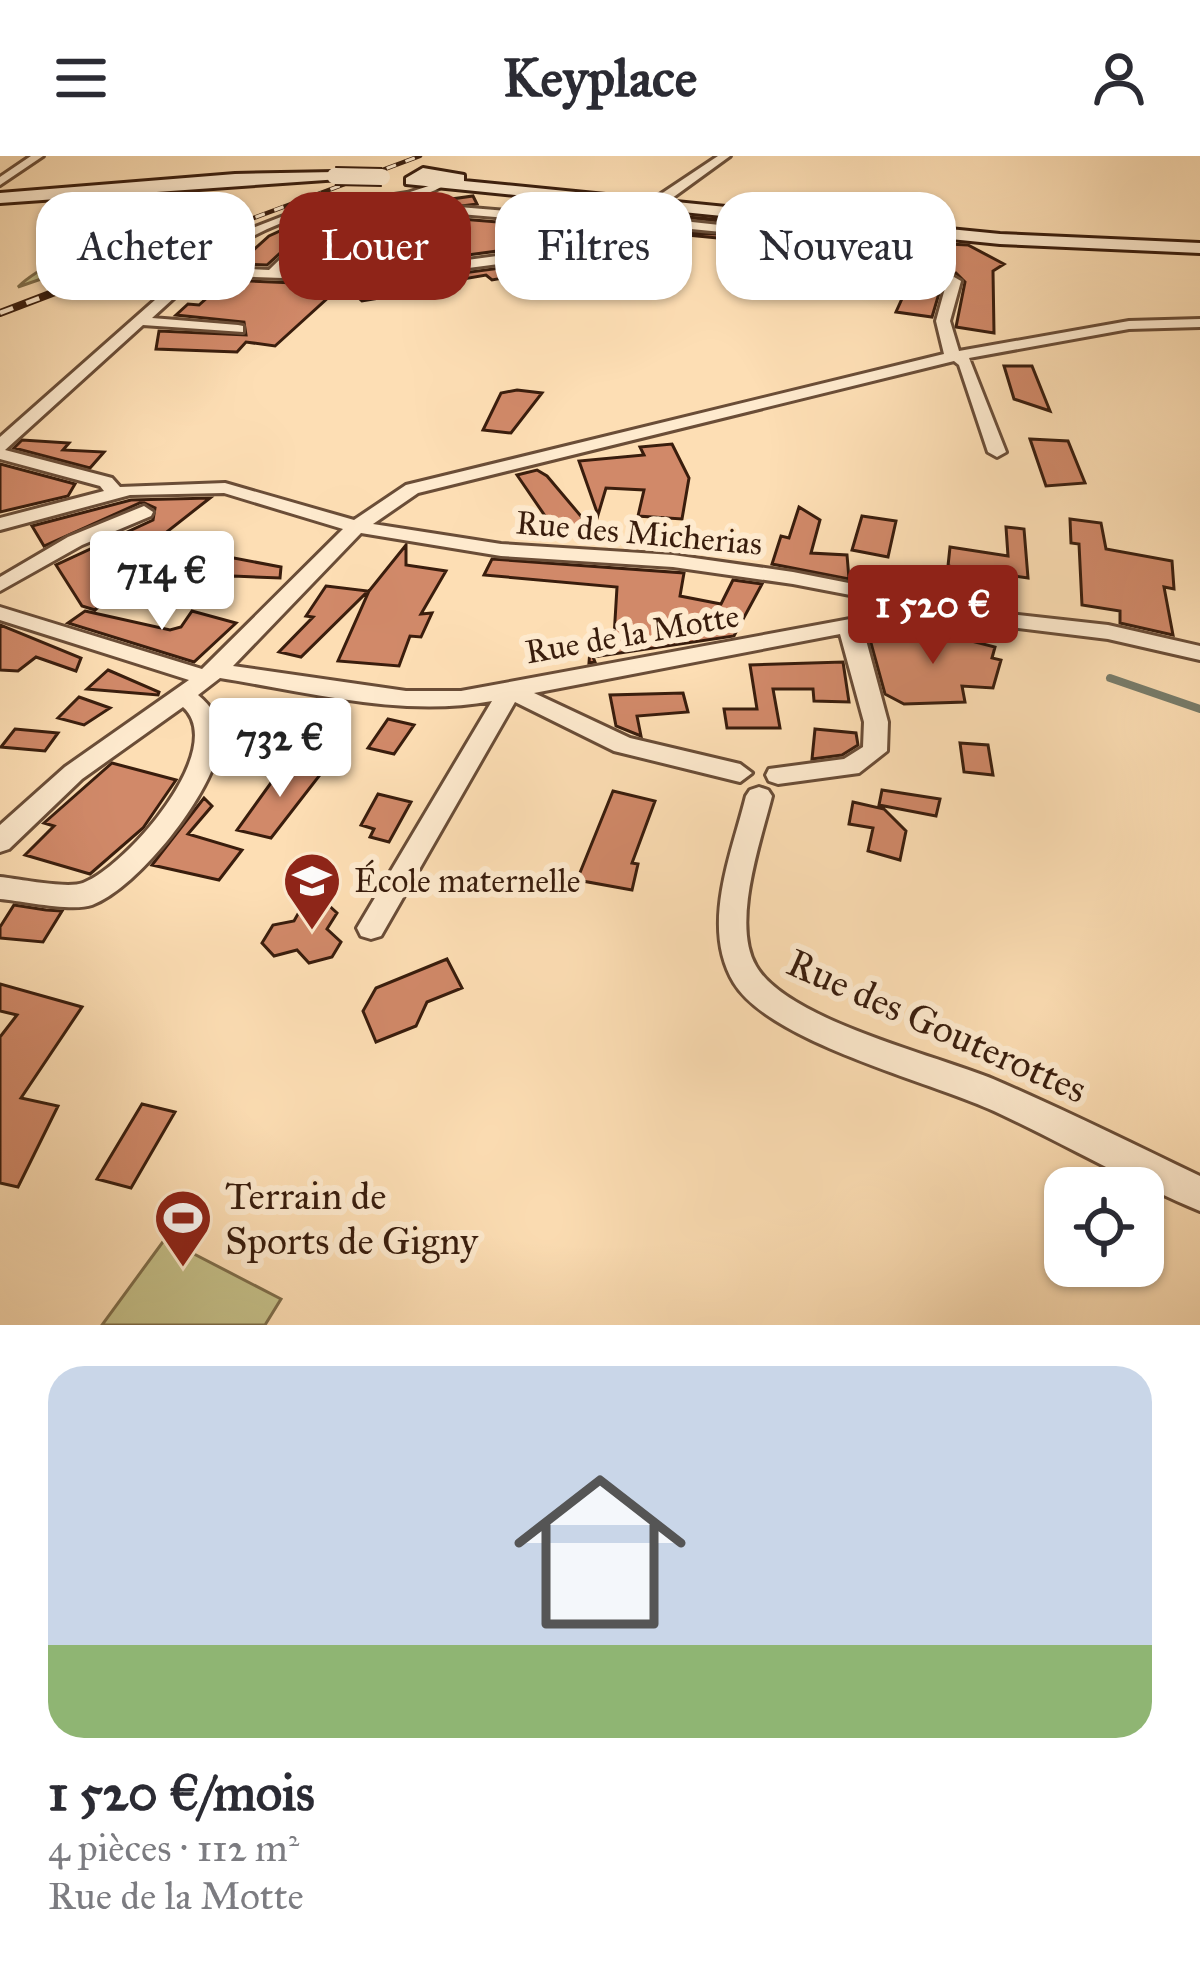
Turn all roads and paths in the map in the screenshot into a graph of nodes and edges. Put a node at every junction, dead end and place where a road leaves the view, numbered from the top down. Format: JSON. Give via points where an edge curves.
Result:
{"nodes":[{"id":1,"x":38,"y":156,"type":"edge"},
{"id":2,"x":725,"y":156,"type":"edge"},
{"id":3,"x":415,"y":180,"type":"junction"},
{"id":4,"x":0,"y":182,"type":"edge"},
{"id":5,"x":448,"y":183,"type":"junction"},
{"id":6,"x":405,"y":192,"type":"edge"},
{"id":7,"x":416,"y":192,"type":"edge"},
{"id":8,"x":556,"y":192,"type":"edge"},
{"id":9,"x":672,"y":192,"type":"edge"},
{"id":10,"x":0,"y":198,"type":"edge"},
{"id":11,"x":692,"y":207,"type":"edge"},
{"id":12,"x":495,"y":212,"type":"edge"},
{"id":13,"x":1200,"y":248,"type":"edge"},
{"id":14,"x":495,"y":262,"type":"edge"},
{"id":15,"x":255,"y":272,"type":"edge"},
{"id":16,"x":273,"y":272,"type":"junction"},
{"id":17,"x":165,"y":300,"type":"edge"},
{"id":18,"x":949,"y":300,"type":"edge"},
{"id":19,"x":142,"y":321,"type":"junction"},
{"id":20,"x":1200,"y":323,"type":"edge"},
{"id":21,"x":238,"y":328,"type":"dead end"},
{"id":22,"x":956,"y":356,"type":"junction"},
{"id":23,"x":0,"y":450,"type":"edge"},
{"id":24,"x":998,"y":452,"type":"dead end"},
{"id":25,"x":116,"y":493,"type":"junction"},
{"id":26,"x":144,"y":512,"type":"dead end"},
{"id":27,"x":0,"y":524,"type":"edge"},
{"id":28,"x":361,"y":527,"type":"junction"},
{"id":29,"x":0,"y":585,"type":"edge"},
{"id":30,"x":0,"y":613,"type":"edge"},
{"id":31,"x":906,"y":615,"type":"junction"},
{"id":32,"x":848,"y":629,"type":"junction"},
{"id":33,"x":1200,"y":652,"type":"edge"},
{"id":34,"x":211,"y":674,"type":"junction"},
{"id":35,"x":510,"y":690,"type":"junction"},
{"id":36,"x":182,"y":694,"type":"junction"},
{"id":37,"x":759,"y":782,"type":"junction"},
{"id":38,"x":0,"y":842,"type":"edge"},
{"id":39,"x":0,"y":888,"type":"edge"},
{"id":40,"x":371,"y":928,"type":"dead end"},
{"id":41,"x":1200,"y":1194,"type":"edge"}],
"edges":[{"from":1,"to":4,"type":"street"},
{"from":2,"to":9,"type":"street"},
{"from":3,"to":5,"type":"street","via":[[442,171]]},
{"from":3,"to":6,"type":"street"},
{"from":3,"to":10,"type":"street","bridge":true,"via":[[218,179]]},
{"from":5,"to":7,"type":"street"},
{"from":5,"to":8,"type":"street"},
{"from":11,"to":13,"type":"street","via":[[1053,244]]},
{"from":12,"to":16,"type":"street","via":[[458,209],[432,220],[314,233]]},
{"from":14,"to":16,"type":"street","via":[[370,278]]},
{"from":15,"to":16,"type":"street"},
{"from":17,"to":19,"type":"street"},
{"from":18,"to":22,"type":"street","via":[[943,321]]},
{"from":19,"to":21,"type":"street"},
{"from":19,"to":23,"type":"street"},
{"from":20,"to":22,"type":"street","via":[[1130,325]]},
{"from":22,"to":24,"type":"street","via":[[966,363]]},
{"from":22,"to":28,"type":"street","via":[[452,476],[398,496]]},
{"from":23,"to":25,"type":"street","via":[[106,482]]},
{"from":25,"to":27,"type":"street"},
{"from":25,"to":28,"type":"street","name":"Rue des Micherias","via":[[225,488]]},
{"from":26,"to":29,"type":"street"},
{"from":28,"to":31,"type":"street","name":"Rue des Micherias","via":[[501,550],[793,578],[872,593]]},
{"from":28,"to":34,"type":"street"},
{"from":30,"to":34,"type":"street","name":"Rue de la Motte"},
{"from":31,"to":32,"type":"street","name":"Rue de la Motte"},
{"from":31,"to":33,"type":"street","name":"Rue de la Motte","via":[[974,613]]},
{"from":32,"to":35,"type":"street","name":"Rue de la Motte"},
{"from":32,"to":37,"type":"street","via":[[876,722],[874,751],[850,767]]},
{"from":34,"to":35,"type":"street","name":"Rue de la Motte","via":[[406,699]]},
{"from":34,"to":36,"type":"street"},
{"from":35,"to":37,"type":"street","via":[[623,745]]},
{"from":35,"to":40,"type":"street"},
{"from":36,"to":38,"type":"street","via":[[54,782]]},
{"from":36,"to":39,"type":"street","via":[[201,712],[209,747],[189,797],[85,896]]},
{"from":37,"to":41,"type":"street","name":"Rue des Gouterottes","via":[[734,926],[736,956],[754,989],[798,1017],[973,1086]]}]}
